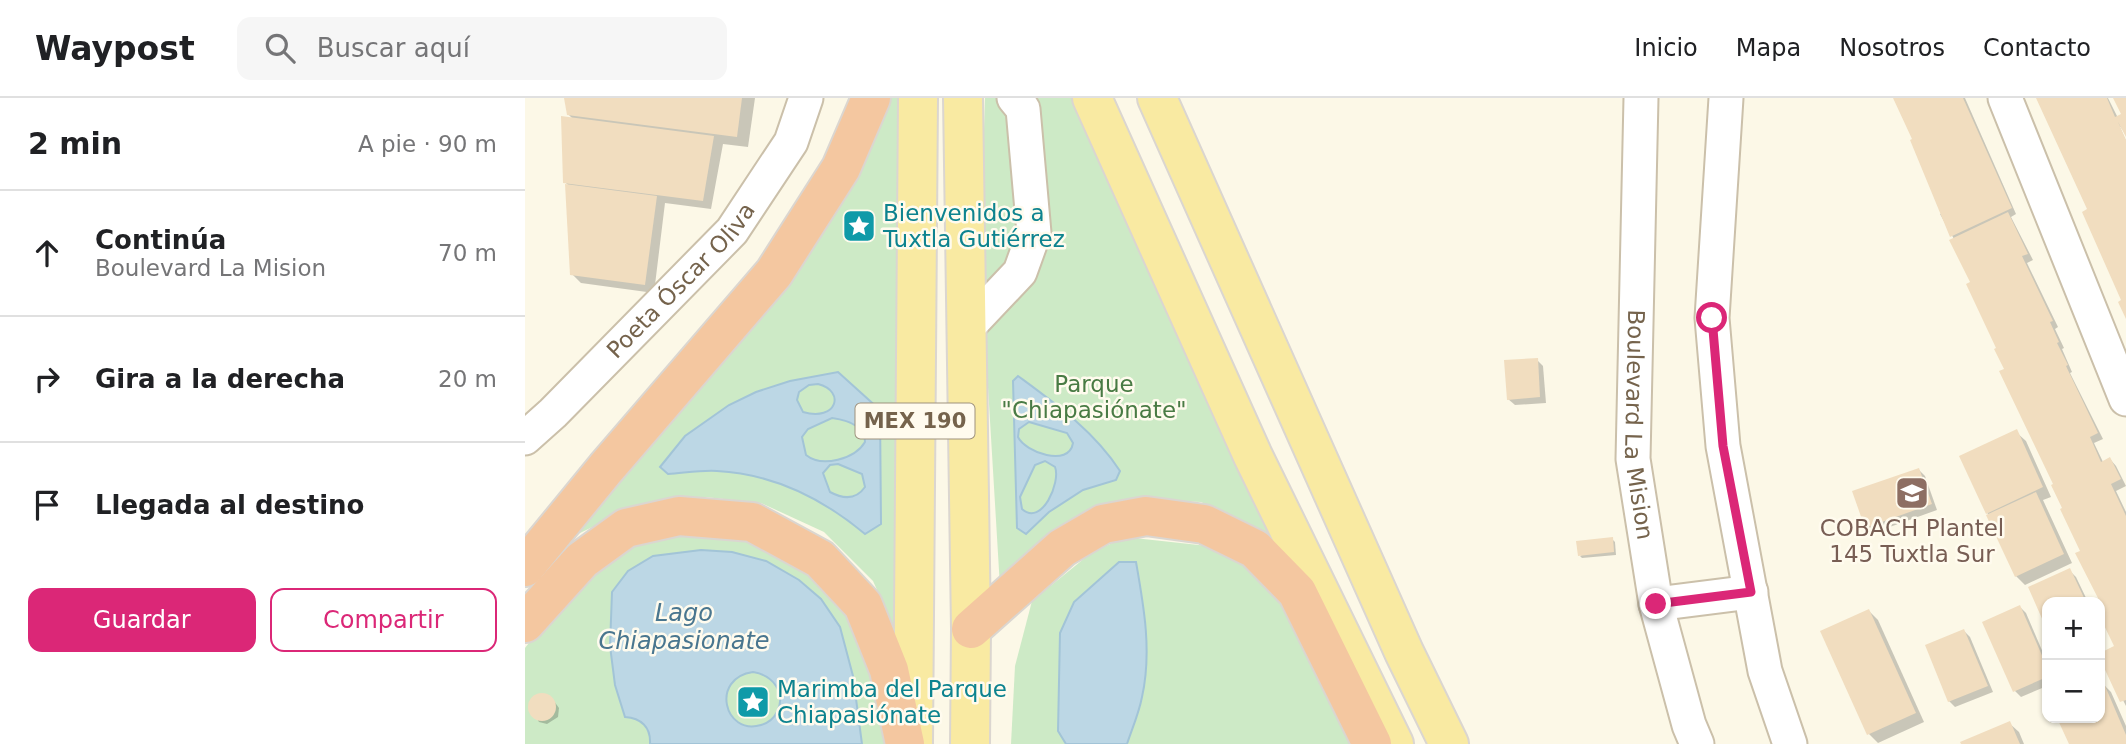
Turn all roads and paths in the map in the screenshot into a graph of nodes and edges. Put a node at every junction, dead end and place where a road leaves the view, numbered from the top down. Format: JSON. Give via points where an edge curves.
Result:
{"nodes":[{"id":1,"x":806,"y":98,"type":"edge"},
{"id":2,"x":871,"y":98,"type":"edge"},
{"id":3,"x":918,"y":98,"type":"edge"},
{"id":4,"x":963,"y":98,"type":"edge"},
{"id":5,"x":1014,"y":98,"type":"edge"},
{"id":6,"x":1092,"y":98,"type":"edge"},
{"id":7,"x":1157,"y":98,"type":"edge"},
{"id":8,"x":1641,"y":98,"type":"edge"},
{"id":9,"x":1726,"y":98,"type":"edge"},
{"id":10,"x":2005,"y":98,"type":"edge"},
{"id":11,"x":967,"y":328,"type":"junction"},
{"id":12,"x":2125,"y":392,"type":"edge"},
{"id":13,"x":539,"y":411,"type":"edge"},
{"id":14,"x":525,"y":438,"type":"edge"},
{"id":15,"x":525,"y":567,"type":"edge"},
{"id":16,"x":1751,"y":592,"type":"junction"},
{"id":17,"x":1656,"y":604,"type":"junction"},
{"id":18,"x":525,"y":624,"type":"edge"},
{"id":19,"x":971,"y":629,"type":"junction"},
{"id":20,"x":905,"y":744,"type":"edge"},
{"id":21,"x":913,"y":744,"type":"edge"},
{"id":22,"x":970,"y":744,"type":"edge"},
{"id":23,"x":1372,"y":744,"type":"edge"},
{"id":24,"x":1394,"y":744,"type":"edge"},
{"id":25,"x":1448,"y":744,"type":"edge"},
{"id":26,"x":1697,"y":744,"type":"edge"},
{"id":27,"x":1790,"y":744,"type":"edge"}],
"edges":[{"from":1,"to":13,"type":"street","name":"Poeta Óscar Oliva","via":[[792,142],[732,231]]},
{"from":2,"to":15,"type":"highway","via":[[841,168],[774,273]]},
{"from":3,"to":21,"type":"main road","number":"MEX 190"},
{"from":4,"to":11,"type":"main road","number":"MEX 190"},
{"from":5,"to":11,"type":"street","via":[[1023,109],[1034,233],[1020,272]]},
{"from":6,"to":24,"type":"main road","via":[[1253,456]]},
{"from":7,"to":25,"type":"main road"},
{"from":8,"to":17,"type":"street","name":"Boulevard La Mision","via":[[1633,458]]},
{"from":9,"to":16,"type":"street","via":[[1712,318],[1723,446]]},
{"from":10,"to":12,"type":"street"},
{"from":11,"to":19,"type":"main road","number":"MEX 190"},
{"from":13,"to":14,"type":"street","name":"Poeta Óscar Oliva"},
{"from":16,"to":17,"type":"street"},
{"from":16,"to":27,"type":"street","via":[[1765,671]]},
{"from":17,"to":26,"type":"street","name":"Boulevard La Mision"},
{"from":18,"to":20,"type":"highway","via":[[582,560],[626,528],[679,516],[752,522],[820,559],[863,605],[889,670]]},
{"from":19,"to":22,"type":"main road","number":"MEX 190"},
{"from":19,"to":23,"type":"highway","via":[[1062,548],[1103,524],[1146,516],[1205,524],[1255,549],[1297,592]]}]}
